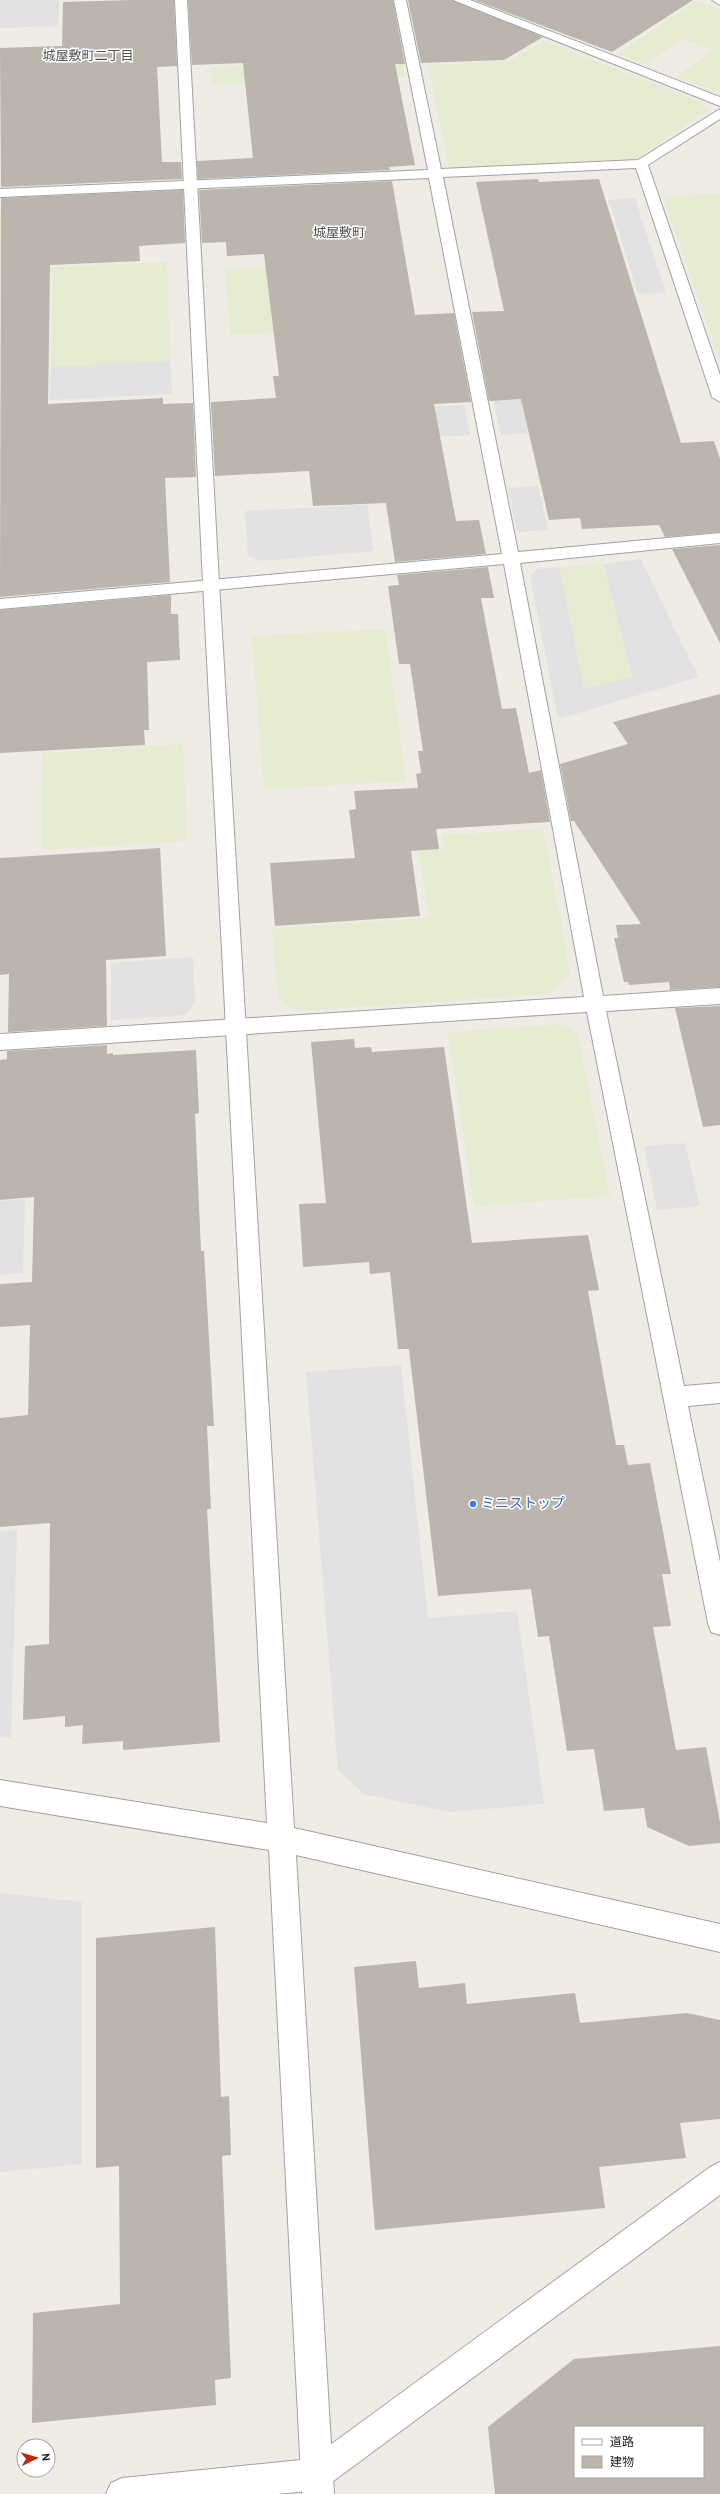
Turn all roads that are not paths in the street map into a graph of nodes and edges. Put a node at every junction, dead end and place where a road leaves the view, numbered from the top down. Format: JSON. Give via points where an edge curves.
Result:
{"nodes":[{"id":1,"x":181,"y":0,"type":"edge"},
{"id":2,"x":400,"y":0,"type":"edge"},
{"id":3,"x":459,"y":0,"type":"edge"},
{"id":4,"x":720,"y":102,"type":"edge"},
{"id":5,"x":720,"y":113,"type":"edge"},
{"id":6,"x":641,"y":164,"type":"junction"},
{"id":7,"x":436,"y":174,"type":"junction"},
{"id":8,"x":191,"y":185,"type":"junction"},
{"id":9,"x":0,"y":193,"type":"edge"},
{"id":10,"x":720,"y":397,"type":"edge"},
{"id":11,"x":720,"y":538,"type":"edge"},
{"id":12,"x":513,"y":560,"type":"junction"},
{"id":13,"x":211,"y":583,"type":"junction"},
{"id":14,"x":0,"y":604,"type":"edge"},
{"id":15,"x":720,"y":996,"type":"edge"},
{"id":16,"x":595,"y":1004,"type":"junction"},
{"id":17,"x":237,"y":1027,"type":"junction"},
{"id":18,"x":0,"y":1042,"type":"edge"},
{"id":19,"x":720,"y":1394,"type":"edge"},
{"id":20,"x":674,"y":1397,"type":"junction"},
{"id":21,"x":720,"y":1623,"type":"edge"},
{"id":22,"x":0,"y":1793,"type":"edge"},
{"id":23,"x":282,"y":1839,"type":"junction"},
{"id":24,"x":720,"y":1938,"type":"edge"},
{"id":25,"x":720,"y":2177,"type":"edge"},
{"id":26,"x":318,"y":2484,"type":"edge"},
{"id":27,"x":122,"y":2494,"type":"edge"}],
"edges":[{"from":1,"to":8,"type":"street"},
{"from":2,"to":7,"type":"street"},
{"from":3,"to":4,"type":"street"},
{"from":5,"to":6,"type":"street"},
{"from":6,"to":7,"type":"street"},
{"from":6,"to":10,"type":"street"},
{"from":7,"to":8,"type":"street"},
{"from":7,"to":12,"type":"street"},
{"from":8,"to":9,"type":"street"},
{"from":8,"to":13,"type":"street"},
{"from":11,"to":12,"type":"street"},
{"from":12,"to":13,"type":"street"},
{"from":12,"to":16,"type":"street"},
{"from":13,"to":14,"type":"street"},
{"from":13,"to":17,"type":"street"},
{"from":15,"to":16,"type":"street"},
{"from":16,"to":17,"type":"street"},
{"from":16,"to":20,"type":"street"},
{"from":17,"to":18,"type":"street"},
{"from":17,"to":23,"type":"street"},
{"from":19,"to":20,"type":"street"},
{"from":20,"to":21,"type":"street"},
{"from":22,"to":23,"type":"street"},
{"from":23,"to":24,"type":"street"},
{"from":23,"to":26,"type":"street"},
{"from":25,"to":26,"type":"street"},
{"from":26,"to":27,"type":"street"}]}
